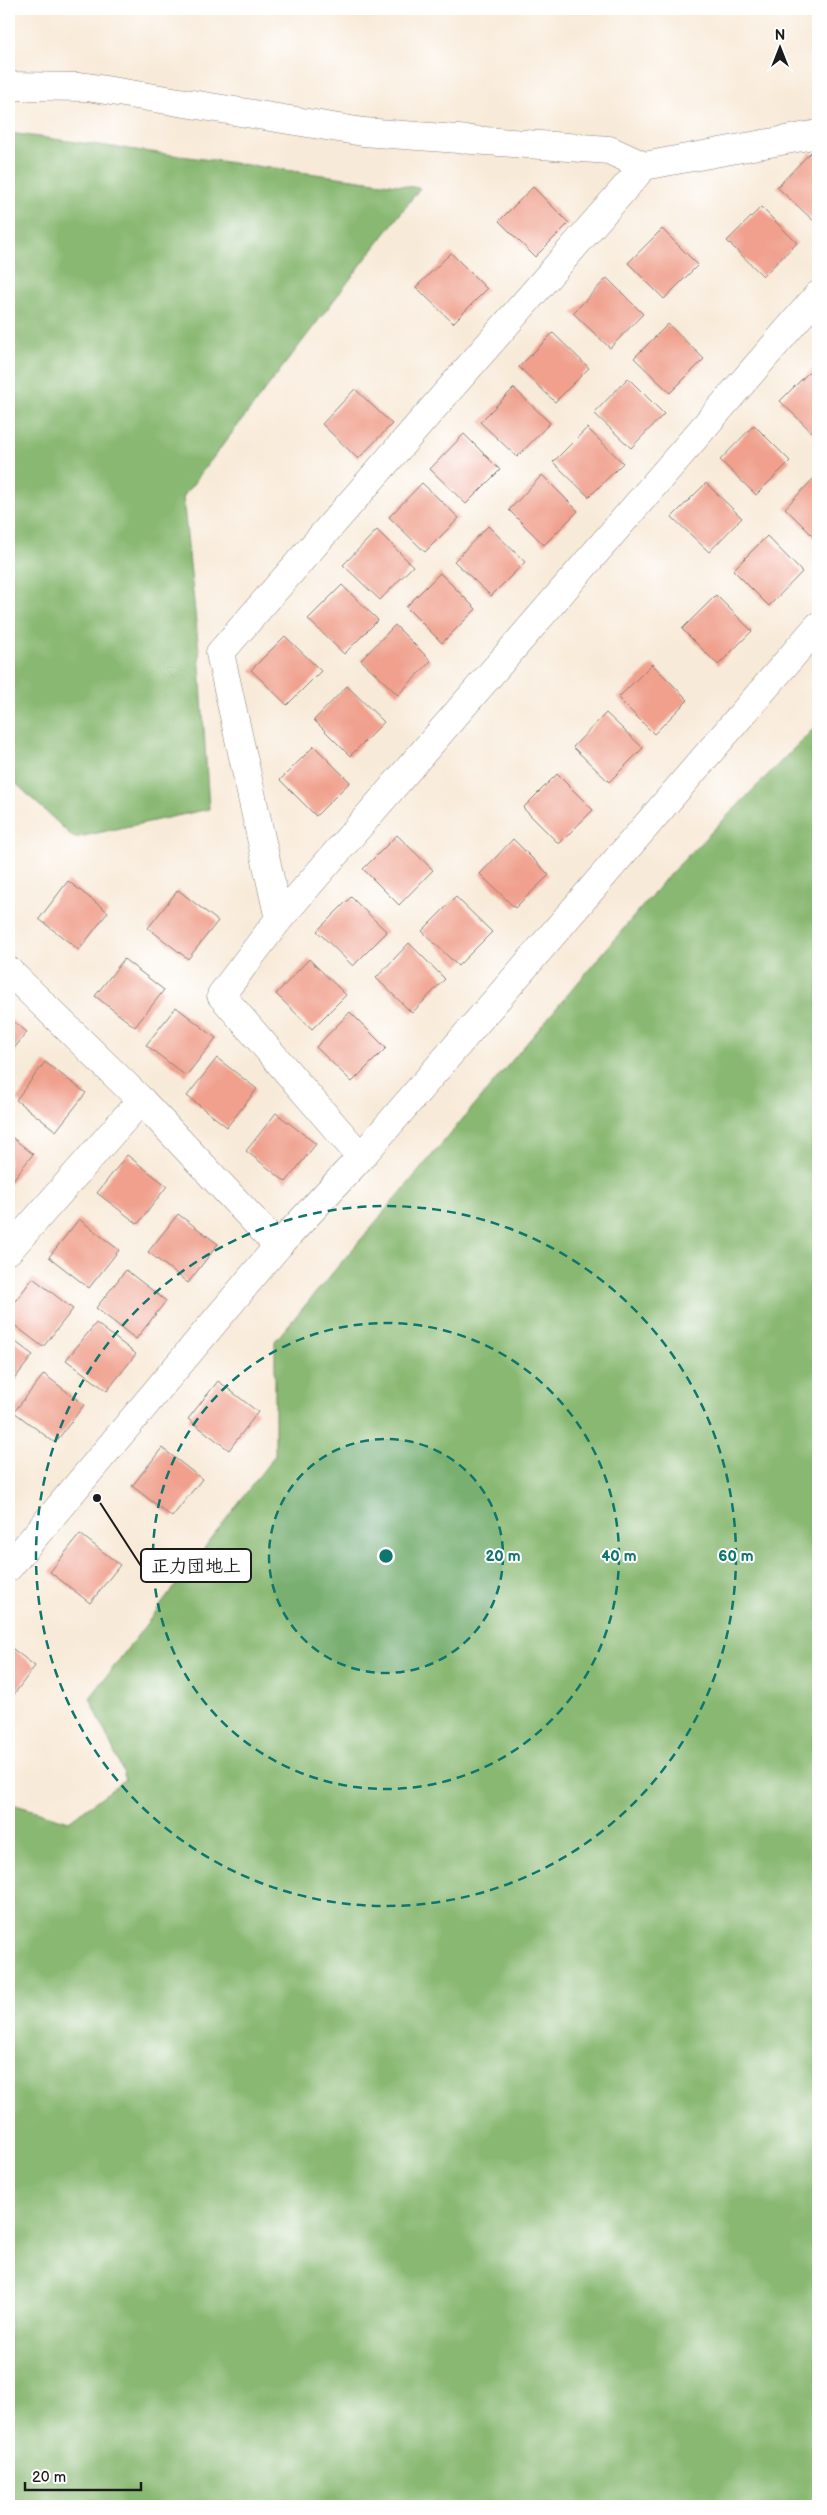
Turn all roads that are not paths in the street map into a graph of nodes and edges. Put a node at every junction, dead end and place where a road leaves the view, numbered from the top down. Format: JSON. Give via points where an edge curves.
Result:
{"nodes":[{"id":1,"x":9,"y":86,"type":"edge"},
{"id":2,"x":818,"y":134,"type":"edge"},
{"id":3,"x":644,"y":166,"type":"junction"},
{"id":4,"x":818,"y":295,"type":"edge"},
{"id":5,"x":818,"y":626,"type":"edge"},
{"id":6,"x":279,"y":919,"type":"junction"},
{"id":7,"x":9,"y":971,"type":"edge"},
{"id":8,"x":141,"y":1100,"type":"junction"},
{"id":9,"x":361,"y":1157,"type":"junction"},
{"id":10,"x":278,"y":1246,"type":"junction"},
{"id":11,"x":9,"y":1250,"type":"edge"},
{"id":12,"x":9,"y":1567,"type":"edge"}],
"edges":[{"from":1,"to":3,"type":"street","via":[[87,87],[363,132],[609,150]]},
{"from":2,"to":3,"type":"street"},
{"from":3,"to":6,"type":"street","via":[[220,653]]},
{"from":4,"to":6,"type":"street"},
{"from":5,"to":9,"type":"street"},
{"from":6,"to":9,"type":"street","via":[[220,995]]},
{"from":7,"to":8,"type":"street"},
{"from":8,"to":10,"type":"street"},
{"from":8,"to":11,"type":"street"},
{"from":9,"to":10,"type":"street"},
{"from":10,"to":12,"type":"street"}]}
